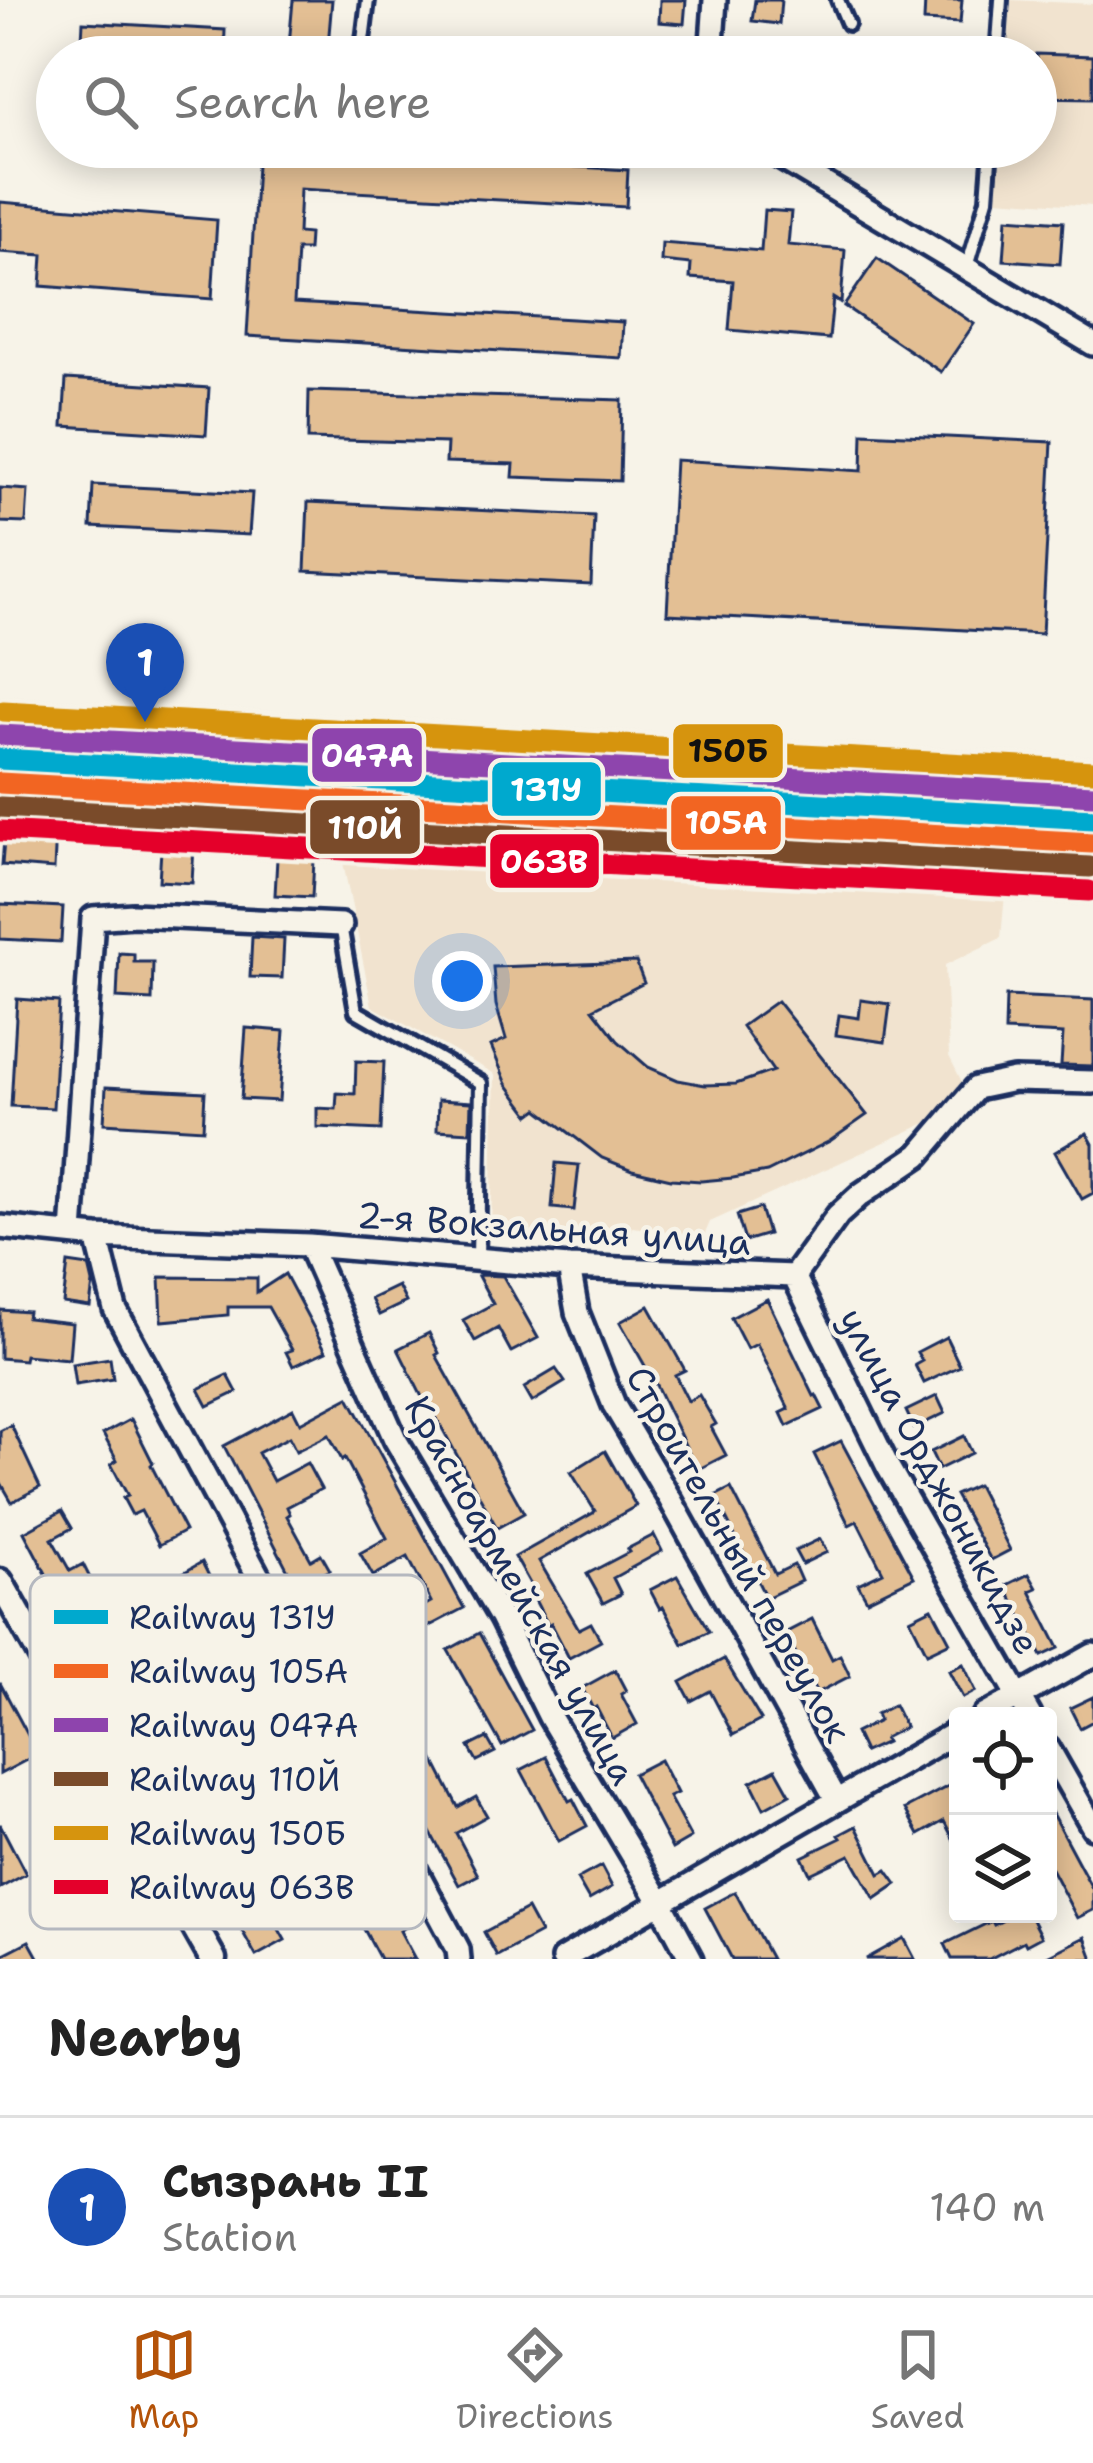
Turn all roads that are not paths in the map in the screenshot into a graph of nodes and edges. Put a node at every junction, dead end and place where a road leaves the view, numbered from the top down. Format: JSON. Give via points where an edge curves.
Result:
{"nodes":[{"id":1,"x":368,"y":0,"type":"edge"},
{"id":2,"x":715,"y":0,"type":"edge"},
{"id":3,"x":838,"y":0,"type":"edge"},
{"id":4,"x":1001,"y":0,"type":"edge"},
{"id":5,"x":848,"y":24,"type":"dead end"},
{"id":6,"x":364,"y":36,"type":"edge"},
{"id":7,"x":712,"y":36,"type":"edge"},
{"id":8,"x":998,"y":36,"type":"edge"},
{"id":9,"x":799,"y":168,"type":"edge"},
{"id":10,"x":989,"y":168,"type":"edge"},
{"id":11,"x":967,"y":267,"type":"junction"},
{"id":12,"x":1093,"y":344,"type":"edge"},
{"id":13,"x":340,"y":925,"type":"joint"},
{"id":14,"x":1093,"y":1082,"type":"edge"},
{"id":15,"x":0,"y":1227,"type":"edge"},
{"id":16,"x":72,"y":1234,"type":"junction"},
{"id":17,"x":97,"y":1238,"type":"junction"},
{"id":18,"x":309,"y":1245,"type":"junction"},
{"id":19,"x":478,"y":1259,"type":"junction"},
{"id":20,"x":569,"y":1267,"type":"junction"},
{"id":21,"x":794,"y":1276,"type":"junction"},
{"id":22,"x":258,"y":1575,"type":"edge"},
{"id":23,"x":0,"y":1582,"type":"edge"},
{"id":24,"x":30,"y":1635,"type":"edge"},
{"id":25,"x":1093,"y":1655,"type":"edge"},
{"id":26,"x":1024,"y":1706,"type":"edge"},
{"id":27,"x":949,"y":1736,"type":"edge"},
{"id":28,"x":1057,"y":1764,"type":"edge"},
{"id":29,"x":837,"y":1801,"type":"junction"},
{"id":30,"x":1093,"y":1827,"type":"edge"},
{"id":31,"x":426,"y":1888,"type":"edge"},
{"id":32,"x":661,"y":1903,"type":"junction"},
{"id":33,"x":196,"y":1929,"type":"edge"},
{"id":34,"x":213,"y":1959,"type":"edge"},
{"id":35,"x":459,"y":1959,"type":"edge"},
{"id":36,"x":563,"y":1959,"type":"edge"},
{"id":37,"x":691,"y":1959,"type":"edge"}],
"edges":[{"from":1,"to":6,"type":"lane"},
{"from":2,"to":7,"type":"street"},
{"from":3,"to":5,"type":"lane"},
{"from":4,"to":8,"type":"lane"},
{"from":9,"to":11,"type":"street"},
{"from":10,"to":11,"type":"lane"},
{"from":11,"to":12,"type":"street"},
{"from":13,"to":16,"type":"street","via":[[92,918]]},
{"from":13,"to":19,"type":"lane","via":[[356,1011],[481,1083]]},
{"from":14,"to":21,"type":"street","name":"2-я Вокзальная улица","via":[[1014,1080],[976,1088],[919,1155],[838,1215]]},
{"from":15,"to":16,"type":"street","name":"2-я Вокзальная улица"},
{"from":16,"to":17,"type":"street","name":"2-я Вокзальная улица"},
{"from":17,"to":18,"type":"street","name":"2-я Вокзальная улица"},
{"from":17,"to":22,"type":"street","via":[[116,1310]]},
{"from":18,"to":19,"type":"street","name":"2-я Вокзальная улица"},
{"from":18,"to":32,"type":"street","name":"Красноармейская улица","via":[[395,1439]]},
{"from":19,"to":20,"type":"street","name":"2-я Вокзальная улица"},
{"from":20,"to":21,"type":"street","name":"2-я Вокзальная улица"},
{"from":20,"to":29,"type":"street","name":"Строительный переулок","via":[[577,1312],[614,1406]]},
{"from":21,"to":26,"type":"street","name":"улица Орджоникидзе","via":[[888,1467]]},
{"from":23,"to":24,"type":"street"},
{"from":25,"to":26,"type":"street"},
{"from":27,"to":29,"type":"street"},
{"from":28,"to":30,"type":"street"},
{"from":29,"to":32,"type":"street"},
{"from":31,"to":35,"type":"street"},
{"from":32,"to":36,"type":"street"},
{"from":32,"to":37,"type":"street","name":"Красноармейская улица"},
{"from":33,"to":34,"type":"street"}]}
